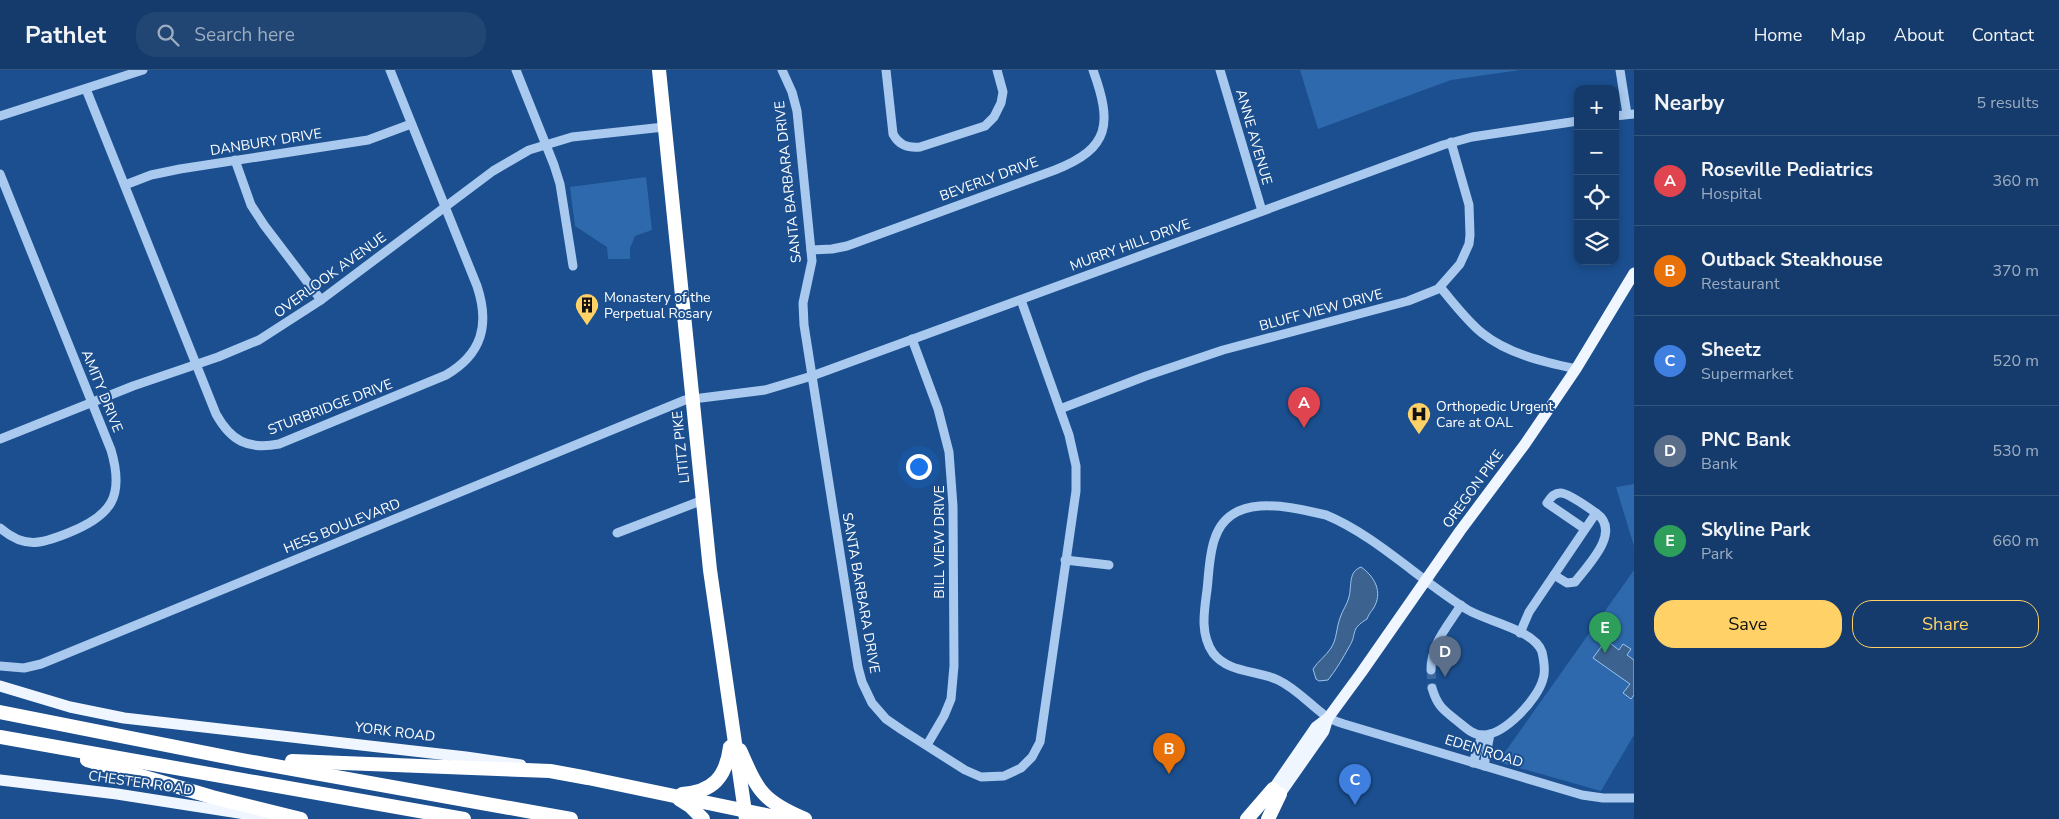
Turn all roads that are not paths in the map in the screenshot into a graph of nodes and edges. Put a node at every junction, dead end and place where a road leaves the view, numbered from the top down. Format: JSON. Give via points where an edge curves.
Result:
{"nodes":[{"id":1,"x":144,"y":70,"type":"edge"},
{"id":2,"x":390,"y":70,"type":"edge"},
{"id":3,"x":516,"y":70,"type":"edge"},
{"id":4,"x":659,"y":70,"type":"edge"},
{"id":5,"x":782,"y":70,"type":"edge"},
{"id":6,"x":886,"y":70,"type":"edge"},
{"id":7,"x":997,"y":70,"type":"edge"},
{"id":8,"x":1093,"y":70,"type":"edge"},
{"id":9,"x":1220,"y":70,"type":"edge"},
{"id":10,"x":1620,"y":70,"type":"edge"},
{"id":11,"x":86,"y":89,"type":"junction"},
{"id":12,"x":1630,"y":114,"type":"edge"},
{"id":13,"x":0,"y":116,"type":"edge"},
{"id":14,"x":1574,"y":122,"type":"edge"},
{"id":15,"x":411,"y":124,"type":"junction"},
{"id":16,"x":664,"y":127,"type":"junction"},
{"id":17,"x":1451,"y":142,"type":"junction"},
{"id":18,"x":546,"y":144,"type":"junction"},
{"id":19,"x":235,"y":160,"type":"junction"},
{"id":20,"x":0,"y":174,"type":"edge"},
{"id":21,"x":125,"y":185,"type":"junction"},
{"id":22,"x":446,"y":208,"type":"junction"},
{"id":23,"x":1262,"y":211,"type":"junction"},
{"id":24,"x":811,"y":250,"type":"junction"},
{"id":25,"x":573,"y":266,"type":"dead end"},
{"id":26,"x":1634,"y":273,"type":"edge"},
{"id":27,"x":1440,"y":287,"type":"junction"},
{"id":28,"x":322,"y":300,"type":"junction"},
{"id":29,"x":1020,"y":300,"type":"junction"},
{"id":30,"x":912,"y":339,"type":"junction"},
{"id":31,"x":196,"y":365,"type":"junction"},
{"id":32,"x":1576,"y":369,"type":"junction"},
{"id":33,"x":812,"y":376,"type":"junction"},
{"id":34,"x":693,"y":399,"type":"junction"},
{"id":35,"x":91,"y":402,"type":"junction"},
{"id":36,"x":1060,"y":409,"type":"junction"},
{"id":37,"x":0,"y":439,"type":"edge"},
{"id":38,"x":703,"y":500,"type":"junction"},
{"id":39,"x":1596,"y":513,"type":"junction"},
{"id":40,"x":0,"y":528,"type":"edge"},
{"id":41,"x":1585,"y":529,"type":"junction"},
{"id":42,"x":617,"y":533,"type":"dead end"},
{"id":43,"x":1065,"y":560,"type":"junction"},
{"id":44,"x":1109,"y":565,"type":"dead end"},
{"id":45,"x":1554,"y":575,"type":"junction"},
{"id":46,"x":1425,"y":581,"type":"junction"},
{"id":47,"x":1461,"y":605,"type":"junction"},
{"id":48,"x":1520,"y":632,"type":"junction"},
{"id":49,"x":0,"y":666,"type":"edge"},
{"id":50,"x":1431,"y":670,"type":"tunnel mouth"},
{"id":51,"x":0,"y":686,"type":"edge"},
{"id":52,"x":1432,"y":688,"type":"tunnel mouth"},
{"id":53,"x":0,"y":712,"type":"edge"},
{"id":54,"x":1328,"y":718,"type":"junction"},
{"id":55,"x":732,"y":734,"type":"junction"},
{"id":56,"x":1486,"y":735,"type":"junction"},
{"id":57,"x":0,"y":738,"type":"edge"},
{"id":58,"x":37,"y":744,"type":"junction"},
{"id":59,"x":927,"y":745,"type":"junction"},
{"id":60,"x":242,"y":760,"type":"junction"},
{"id":61,"x":1473,"y":763,"type":"junction"},
{"id":62,"x":1484,"y":766,"type":"junction"},
{"id":63,"x":550,"y":772,"type":"junction"},
{"id":64,"x":0,"y":776,"type":"edge"},
{"id":65,"x":0,"y":780,"type":"edge"},
{"id":66,"x":26,"y":783,"type":"junction"},
{"id":67,"x":1276,"y":792,"type":"junction"},
{"id":68,"x":664,"y":793,"type":"junction"},
{"id":69,"x":1634,"y":798,"type":"edge"},
{"id":70,"x":745,"y":815,"type":"edge"},
{"id":71,"x":277,"y":819,"type":"edge"},
{"id":72,"x":301,"y":819,"type":"edge"},
{"id":73,"x":464,"y":819,"type":"edge"},
{"id":74,"x":571,"y":819,"type":"edge"},
{"id":75,"x":703,"y":819,"type":"edge"},
{"id":76,"x":785,"y":819,"type":"edge"},
{"id":77,"x":805,"y":819,"type":"edge"},
{"id":78,"x":1249,"y":819,"type":"edge"},
{"id":79,"x":1263,"y":819,"type":"edge"},
{"id":80,"x":1268,"y":819,"type":"edge"}],
"edges":[{"from":1,"to":11,"type":"street"},
{"from":2,"to":15,"type":"street","name":"STURBRIDGE DRIVE"},
{"from":3,"to":18,"type":"street"},
{"from":4,"to":16,"type":"highway","name":"LITITZ PIKE"},
{"from":5,"to":24,"type":"street","name":"SANTA BARBARA DRIVE","via":[[797,111]]},
{"from":6,"to":7,"type":"street","via":[[893,134],[896,140],[910,148],[985,126],[1001,102],[1003,92]]},
{"from":8,"to":24,"type":"street","name":"BEVERLY DRIVE","via":[[1105,122],[1093,148],[1081,159],[848,246]]},
{"from":9,"to":23,"type":"street","name":"ANNE AVENUE"},
{"from":10,"to":12,"type":"street"},
{"from":11,"to":13,"type":"street"},
{"from":11,"to":21,"type":"street","name":"STURBRIDGE DRIVE"},
{"from":14,"to":17,"type":"street","name":"MURRY HILL DRIVE"},
{"from":15,"to":19,"type":"street","name":"DANBURY DRIVE","via":[[368,140]]},
{"from":15,"to":22,"type":"street","name":"STURBRIDGE DRIVE"},
{"from":16,"to":18,"type":"street","name":"OVERLOOK AVENUE","via":[[595,134]]},
{"from":16,"to":34,"type":"highway","name":"LITITZ PIKE"},
{"from":17,"to":23,"type":"street","name":"MURRY HILL DRIVE"},
{"from":17,"to":27,"type":"street","name":"BLUFF VIEW DRIVE","via":[[1469,205],[1470,235],[1460,264]]},
{"from":18,"to":22,"type":"street","name":"OVERLOOK AVENUE","via":[[514,158]]},
{"from":18,"to":25,"type":"street","via":[[560,184]]},
{"from":19,"to":21,"type":"street","name":"DANBURY DRIVE","via":[[161,172]]},
{"from":19,"to":28,"type":"street","via":[[251,205]]},
{"from":20,"to":35,"type":"street","name":"AMITY DRIVE"},
{"from":21,"to":31,"type":"street","name":"STURBRIDGE DRIVE"},
{"from":22,"to":28,"type":"street","name":"OVERLOOK AVENUE"},
{"from":22,"to":31,"type":"street","name":"STURBRIDGE DRIVE","via":[[478,286],[484,313],[475,349],[458,368],[278,444],[260,446],[243,443],[226,430]]},
{"from":23,"to":29,"type":"street","name":"MURRY HILL DRIVE"},
{"from":24,"to":33,"type":"street","name":"SANTA BARBARA DRIVE","via":[[812,266],[803,308]]},
{"from":26,"to":32,"type":"main road","name":"OREGON PIKE"},
{"from":27,"to":32,"type":"street","via":[[1470,321],[1492,339],[1525,355]]},
{"from":27,"to":36,"type":"street","name":"BLUFF VIEW DRIVE","via":[[1408,301],[1215,353]]},
{"from":28,"to":31,"type":"street","name":"OVERLOOK AVENUE","via":[[259,340]]},
{"from":29,"to":30,"type":"street","name":"MURRY HILL DRIVE"},
{"from":29,"to":36,"type":"street","name":"SANTA BARBARA DRIVE"},
{"from":30,"to":33,"type":"street","name":"MURRY HILL DRIVE"},
{"from":30,"to":59,"type":"street","name":"BILL VIEW DRIVE","via":[[945,435],[952,482],[952,696]]},
{"from":31,"to":35,"type":"street","name":"OVERLOOK AVENUE"},
{"from":32,"to":46,"type":"main road","name":"OREGON PIKE"},
{"from":33,"to":34,"type":"street","name":"MURRY HILL DRIVE","via":[[765,390]]},
{"from":33,"to":59,"type":"street","name":"SANTA BARBARA DRIVE","via":[[850,625],[862,682],[872,703],[886,719]]},
{"from":34,"to":38,"type":"highway","name":"LITITZ PIKE"},
{"from":34,"to":49,"type":"street","name":"HESS BOULEVARD","via":[[41,664],[24,668]]},
{"from":35,"to":37,"type":"street","name":"OVERLOOK AVENUE"},
{"from":35,"to":40,"type":"street","name":"AMITY DRIVE","via":[[117,469],[116,489],[103,514],[89,524],[36,544],[12,538]]},
{"from":36,"to":43,"type":"street","name":"SANTA BARBARA DRIVE","via":[[1076,466],[1076,492]]},
{"from":38,"to":42,"type":"street"},
{"from":38,"to":55,"type":"highway","name":"LITITZ PIKE"},
{"from":39,"to":41,"type":"street"},
{"from":39,"to":41,"type":"street","via":[[1565,493],[1559,492],[1547,503]]},
{"from":39,"to":45,"type":"street","via":[[1607,526],[1606,538],[1587,567],[1576,582],[1567,583]]},
{"from":41,"to":45,"type":"street"},
{"from":43,"to":44,"type":"street"},
{"from":43,"to":59,"type":"street","name":"SANTA BARBARA DRIVE","via":[[1042,734],[1032,757],[1012,773],[988,778],[965,770]]},
{"from":45,"to":48,"type":"street","via":[[1529,612]]},
{"from":46,"to":47,"type":"street"},
{"from":46,"to":54,"type":"main road","name":"OREGON PIKE"},
{"from":46,"to":54,"type":"street","via":[[1326,515],[1259,505],[1231,516],[1219,529],[1212,550],[1204,619],[1204,632],[1210,648],[1231,666],[1287,684]]},
{"from":47,"to":48,"type":"street","via":[[1468,611]]},
{"from":47,"to":50,"type":"street","via":[[1434,647]]},
{"from":48,"to":56,"type":"street","via":[[1542,650],[1543,680],[1528,705],[1498,732]]},
{"from":51,"to":63,"type":"main road","name":"YORK ROAD","via":[[70,707],[124,718],[498,760]]},
{"from":52,"to":56,"type":"street","via":[[1440,708],[1472,733]]},
{"from":53,"to":60,"type":"highway"},
{"from":54,"to":61,"type":"street","name":"EDEN ROAD"},
{"from":54,"to":67,"type":"main road","name":"OREGON PIKE","via":[[1324,731]]},
{"from":55,"to":68,"type":"highway","via":[[728,762],[715,783],[698,792]]},
{"from":55,"to":70,"type":"highway","name":"LITITZ PIKE"},
{"from":55,"to":77,"type":"highway","via":[[761,792],[785,810]]},
{"from":56,"to":61,"type":"street"},
{"from":56,"to":62,"type":"street"},
{"from":57,"to":58,"type":"highway"},
{"from":58,"to":72,"type":"highway","via":[[110,768]]},
{"from":58,"to":73,"type":"highway"},
{"from":60,"to":63,"type":"highway"},
{"from":60,"to":74,"type":"highway"},
{"from":61,"to":62,"type":"street","name":"EDEN ROAD"},
{"from":62,"to":69,"type":"street","name":"EDEN ROAD","via":[[1590,797]]},
{"from":63,"to":68,"type":"highway","name":"YORK ROAD"},
{"from":64,"to":66,"type":"main road"},
{"from":65,"to":66,"type":"main road","name":"CHESTER ROAD"},
{"from":66,"to":71,"type":"main road","name":"CHESTER ROAD"},
{"from":67,"to":78,"type":"highway"},
{"from":67,"to":79,"type":"main road","name":"OREGON PIKE"},
{"from":67,"to":80,"type":"highway"},
{"from":68,"to":70,"type":"highway","name":"YORK ROAD"},
{"from":68,"to":75,"type":"highway","via":[[690,806]]},
{"from":70,"to":76,"type":"highway","name":"YORK ROAD"}]}
